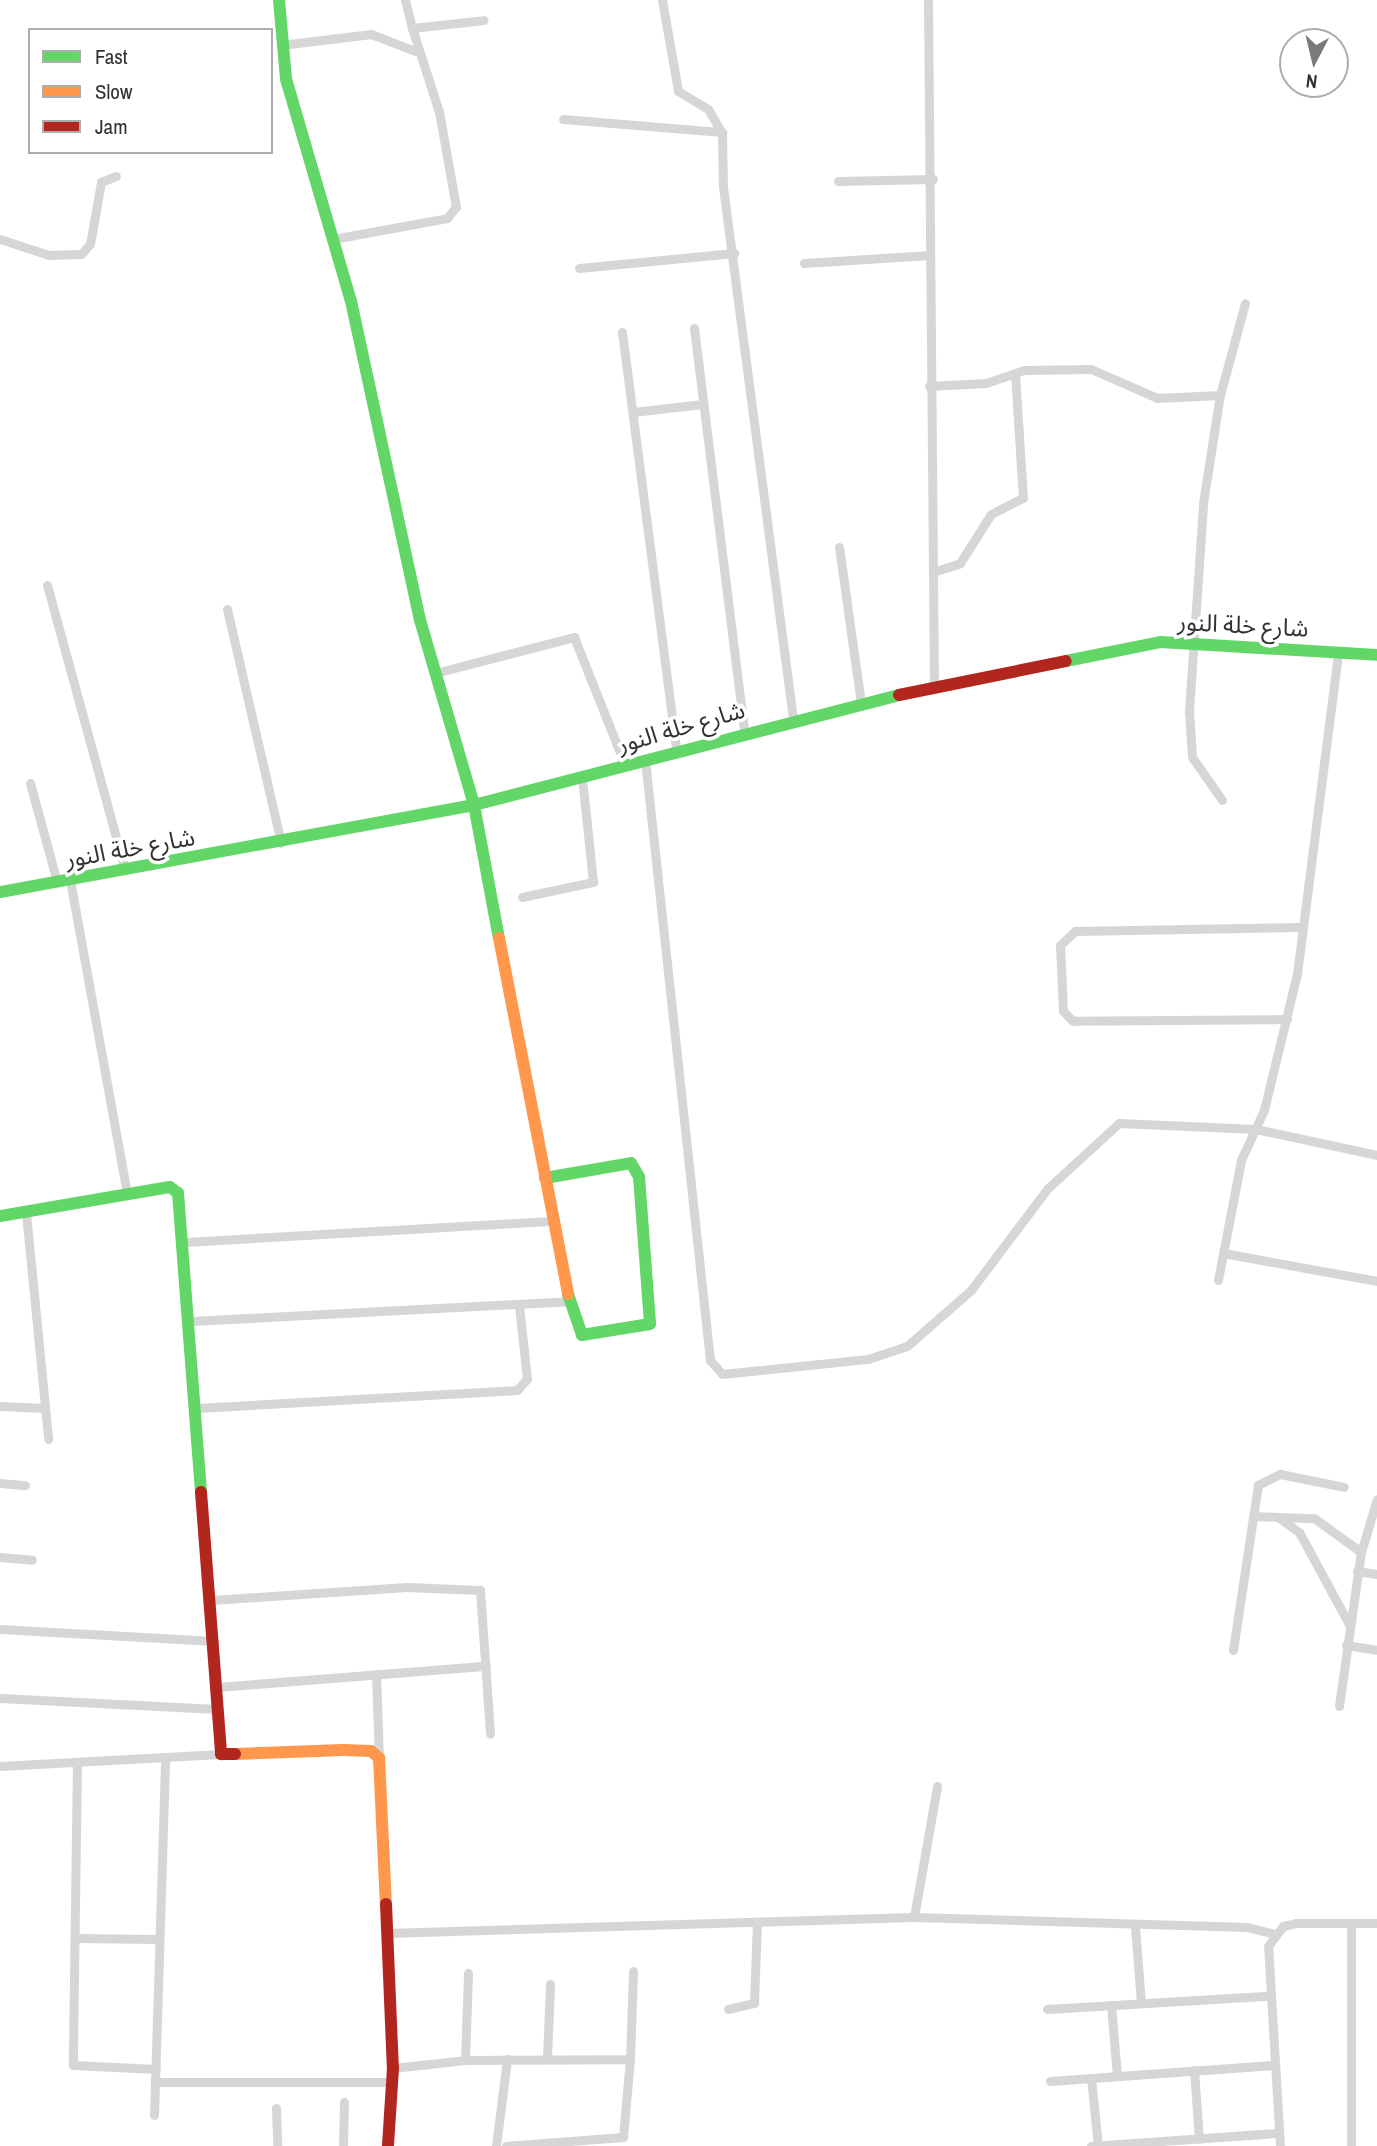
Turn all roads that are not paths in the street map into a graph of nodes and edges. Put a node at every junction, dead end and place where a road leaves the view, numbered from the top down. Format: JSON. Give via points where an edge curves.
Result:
{"nodes":[{"id":1,"x":279,"y":0,"type":"edge"},
{"id":2,"x":405,"y":0,"type":"edge"},
{"id":3,"x":662,"y":0,"type":"edge"},
{"id":4,"x":928,"y":0,"type":"edge"},
{"id":5,"x":484,"y":20,"type":"dead end"},
{"id":6,"x":412,"y":28,"type":"junction"},
{"id":7,"x":281,"y":45,"type":"junction"},
{"id":8,"x":415,"y":51,"type":"junction"},
{"id":9,"x":563,"y":119,"type":"dead end"},
{"id":10,"x":720,"y":130,"type":"junction"},
{"id":11,"x":116,"y":176,"type":"dead end"},
{"id":12,"x":933,"y":179,"type":"junction"},
{"id":13,"x":838,"y":181,"type":"dead end"},
{"id":14,"x":0,"y":239,"type":"edge"},
{"id":15,"x":333,"y":239,"type":"junction"},
{"id":16,"x":734,"y":253,"type":"junction"},
{"id":17,"x":930,"y":255,"type":"junction"},
{"id":18,"x":803,"y":263,"type":"dead end"},
{"id":19,"x":579,"y":268,"type":"dead end"},
{"id":20,"x":1245,"y":303,"type":"dead end"},
{"id":21,"x":694,"y":328,"type":"dead end"},
{"id":22,"x":622,"y":332,"type":"dead end"},
{"id":23,"x":1015,"y":373,"type":"junction"},
{"id":24,"x":929,"y":386,"type":"junction"},
{"id":25,"x":1220,"y":395,"type":"junction"},
{"id":26,"x":704,"y":404,"type":"junction"},
{"id":27,"x":633,"y":412,"type":"junction"},
{"id":28,"x":839,"y":547,"type":"dead end"},
{"id":29,"x":933,"y":572,"type":"junction"},
{"id":30,"x":47,"y":585,"type":"dead end"},
{"id":31,"x":228,"y":609,"type":"dead end"},
{"id":32,"x":1195,"y":640,"type":"junction"},
{"id":33,"x":1338,"y":653,"type":"junction"},
{"id":34,"x":1377,"y":655,"type":"edge"},
{"id":35,"x":435,"y":673,"type":"junction"},
{"id":36,"x":933,"y":689,"type":"junction"},
{"id":37,"x":861,"y":704,"type":"junction"},
{"id":38,"x":793,"y":719,"type":"junction"},
{"id":39,"x":744,"y":731,"type":"junction"},
{"id":40,"x":676,"y":749,"type":"junction"},
{"id":41,"x":645,"y":760,"type":"junction"},
{"id":42,"x":625,"y":765,"type":"junction"},
{"id":43,"x":582,"y":777,"type":"junction"},
{"id":44,"x":30,"y":783,"type":"dead end"},
{"id":45,"x":1222,"y":800,"type":"dead end"},
{"id":46,"x":474,"y":806,"type":"junction"},
{"id":47,"x":281,"y":843,"type":"junction"},
{"id":48,"x":125,"y":871,"type":"junction"},
{"id":49,"x":64,"y":881,"type":"junction"},
{"id":50,"x":0,"y":892,"type":"edge"},
{"id":51,"x":522,"y":897,"type":"dead end"},
{"id":52,"x":1300,"y":927,"type":"junction"},
{"id":53,"x":1287,"y":1019,"type":"junction"},
{"id":54,"x":1256,"y":1129,"type":"junction"},
{"id":55,"x":1377,"y":1155,"type":"edge"},
{"id":56,"x":545,"y":1178,"type":"junction"},
{"id":57,"x":127,"y":1195,"type":"junction"},
{"id":58,"x":26,"y":1213,"type":"junction"},
{"id":59,"x":0,"y":1216,"type":"edge"},
{"id":60,"x":552,"y":1221,"type":"junction"},
{"id":61,"x":186,"y":1242,"type":"junction"},
{"id":62,"x":1223,"y":1253,"type":"junction"},
{"id":63,"x":1218,"y":1280,"type":"dead end"},
{"id":64,"x":1377,"y":1281,"type":"edge"},
{"id":65,"x":568,"y":1301,"type":"junction"},
{"id":66,"x":519,"y":1305,"type":"junction"},
{"id":67,"x":191,"y":1321,"type":"junction"},
{"id":68,"x":0,"y":1406,"type":"edge"},
{"id":69,"x":44,"y":1408,"type":"junction"},
{"id":70,"x":197,"y":1408,"type":"junction"},
{"id":71,"x":48,"y":1439,"type":"dead end"},
{"id":72,"x":0,"y":1483,"type":"edge"},
{"id":73,"x":25,"y":1485,"type":"dead end"},
{"id":74,"x":1345,"y":1487,"type":"dead end"},
{"id":75,"x":1377,"y":1499,"type":"edge"},
{"id":76,"x":1253,"y":1516,"type":"junction"},
{"id":77,"x":1278,"y":1517,"type":"junction"},
{"id":78,"x":1361,"y":1552,"type":"junction"},
{"id":79,"x":0,"y":1557,"type":"edge"},
{"id":80,"x":33,"y":1560,"type":"dead end"},
{"id":81,"x":1357,"y":1571,"type":"junction"},
{"id":82,"x":1377,"y":1574,"type":"edge"},
{"id":83,"x":211,"y":1600,"type":"junction"},
{"id":84,"x":1349,"y":1624,"type":"junction"},
{"id":85,"x":0,"y":1629,"type":"edge"},
{"id":86,"x":214,"y":1641,"type":"junction"},
{"id":87,"x":1346,"y":1645,"type":"junction"},
{"id":88,"x":1233,"y":1650,"type":"dead end"},
{"id":89,"x":1377,"y":1650,"type":"edge"},
{"id":90,"x":486,"y":1666,"type":"junction"},
{"id":91,"x":376,"y":1674,"type":"junction"},
{"id":92,"x":217,"y":1687,"type":"junction"},
{"id":93,"x":0,"y":1698,"type":"edge"},
{"id":94,"x":1339,"y":1706,"type":"dead end"},
{"id":95,"x":217,"y":1709,"type":"junction"},
{"id":96,"x":490,"y":1734,"type":"dead end"},
{"id":97,"x":221,"y":1754,"type":"junction"},
{"id":98,"x":379,"y":1758,"type":"junction"},
{"id":99,"x":165,"y":1760,"type":"junction"},
{"id":100,"x":77,"y":1763,"type":"junction"},
{"id":101,"x":0,"y":1766,"type":"edge"},
{"id":102,"x":937,"y":1786,"type":"dead end"},
{"id":103,"x":914,"y":1917,"type":"junction"},
{"id":104,"x":757,"y":1922,"type":"junction"},
{"id":105,"x":1351,"y":1923,"type":"junction"},
{"id":106,"x":1377,"y":1923,"type":"edge"},
{"id":107,"x":1135,"y":1927,"type":"junction"},
{"id":108,"x":387,"y":1933,"type":"junction"},
{"id":109,"x":1275,"y":1934,"type":"junction"},
{"id":110,"x":75,"y":1938,"type":"junction"},
{"id":111,"x":158,"y":1939,"type":"junction"},
{"id":112,"x":633,"y":1971,"type":"dead end"},
{"id":113,"x":468,"y":1973,"type":"dead end"},
{"id":114,"x":550,"y":1984,"type":"dead end"},
{"id":115,"x":1269,"y":1996,"type":"junction"},
{"id":116,"x":1141,"y":2003,"type":"junction"},
{"id":117,"x":1111,"y":2005,"type":"junction"},
{"id":118,"x":728,"y":2009,"type":"dead end"},
{"id":119,"x":1047,"y":2009,"type":"dead end"},
{"id":120,"x":547,"y":2057,"type":"junction"},
{"id":121,"x":507,"y":2059,"type":"junction"},
{"id":122,"x":630,"y":2059,"type":"junction"},
{"id":123,"x":465,"y":2060,"type":"junction"},
{"id":124,"x":1273,"y":2065,"type":"junction"},
{"id":125,"x":393,"y":2068,"type":"junction"},
{"id":126,"x":156,"y":2069,"type":"junction"},
{"id":127,"x":1194,"y":2070,"type":"junction"},
{"id":128,"x":1117,"y":2076,"type":"junction"},
{"id":129,"x":1091,"y":2078,"type":"junction"},
{"id":130,"x":1049,"y":2081,"type":"dead end"},
{"id":131,"x":155,"y":2082,"type":"junction"},
{"id":132,"x":390,"y":2082,"type":"junction"},
{"id":133,"x":344,"y":2102,"type":"dead end"},
{"id":134,"x":276,"y":2108,"type":"dead end"},
{"id":135,"x":154,"y":2115,"type":"dead end"},
{"id":136,"x":1279,"y":2133,"type":"junction"},
{"id":137,"x":1199,"y":2139,"type":"junction"},
{"id":138,"x":277,"y":2146,"type":"edge"},
{"id":139,"x":343,"y":2146,"type":"edge"},
{"id":140,"x":388,"y":2146,"type":"edge"},
{"id":141,"x":496,"y":2146,"type":"edge"},
{"id":142,"x":506,"y":2146,"type":"edge"},
{"id":143,"x":1091,"y":2146,"type":"edge"},
{"id":144,"x":1098,"y":2146,"type":"edge"},
{"id":145,"x":1280,"y":2146,"type":"edge"},
{"id":146,"x":1351,"y":2146,"type":"edge"}],
"edges":[{"from":1,"to":7,"type":"street"},
{"from":2,"to":6,"type":"street"},
{"from":3,"to":10,"type":"street","via":[[678,91],[688,103],[708,109]]},
{"from":4,"to":12,"type":"street"},
{"from":5,"to":6,"type":"street"},
{"from":6,"to":8,"type":"street"},
{"from":7,"to":8,"type":"street","via":[[371,34]]},
{"from":7,"to":15,"type":"street"},
{"from":8,"to":15,"type":"street","via":[[439,112],[454,212]]},
{"from":9,"to":10,"type":"street"},
{"from":10,"to":16,"type":"street"},
{"from":11,"to":14,"type":"street","via":[[101,182],[90,244],[82,254],[49,255]]},
{"from":12,"to":13,"type":"street"},
{"from":12,"to":17,"type":"street"},
{"from":15,"to":35,"type":"street"},
{"from":16,"to":19,"type":"street"},
{"from":16,"to":38,"type":"street"},
{"from":17,"to":18,"type":"street"},
{"from":17,"to":24,"type":"street"},
{"from":20,"to":25,"type":"street"},
{"from":21,"to":26,"type":"street"},
{"from":22,"to":27,"type":"street"},
{"from":23,"to":24,"type":"street"},
{"from":23,"to":25,"type":"street","via":[[1091,369],[1157,398]]},
{"from":23,"to":29,"type":"street","via":[[1023,498],[991,514],[960,563]]},
{"from":24,"to":29,"type":"street"},
{"from":25,"to":32,"type":"street","via":[[1203,502]]},
{"from":26,"to":27,"type":"street"},
{"from":26,"to":39,"type":"street"},
{"from":27,"to":40,"type":"street"},
{"from":28,"to":37,"type":"street"},
{"from":29,"to":36,"type":"street"},
{"from":30,"to":48,"type":"street"},
{"from":31,"to":47,"type":"street"},
{"from":32,"to":33,"type":"street","name":"شارع خلة النور"},
{"from":32,"to":36,"type":"street","name":"شارع خلة النور"},
{"from":32,"to":45,"type":"street","via":[[1192,757]]},
{"from":33,"to":34,"type":"street","name":"شارع خلة النور"},
{"from":33,"to":52,"type":"street"},
{"from":35,"to":42,"type":"street","via":[[575,637]]},
{"from":35,"to":46,"type":"street"},
{"from":36,"to":37,"type":"street","name":"شارع خلة النور"},
{"from":37,"to":38,"type":"street","name":"شارع خلة النور"},
{"from":38,"to":39,"type":"street","name":"شارع خلة النور"},
{"from":39,"to":40,"type":"street","name":"شارع خلة النور"},
{"from":40,"to":41,"type":"street","name":"شارع خلة النور"},
{"from":41,"to":42,"type":"street","name":"شارع خلة النور"},
{"from":41,"to":54,"type":"street","via":[[710,1360],[722,1374],[868,1359],[907,1346],[979,1282],[1047,1189],[1119,1123]]},
{"from":42,"to":43,"type":"street","name":"شارع خلة النور"},
{"from":43,"to":46,"type":"street","name":"شارع خلة النور"},
{"from":43,"to":51,"type":"street","via":[[593,882]]},
{"from":44,"to":49,"type":"street"},
{"from":46,"to":47,"type":"street","name":"شارع خلة النور"},
{"from":46,"to":56,"type":"street"},
{"from":47,"to":48,"type":"street","name":"شارع خلة النور"},
{"from":48,"to":49,"type":"street","name":"شارع خلة النور"},
{"from":49,"to":50,"type":"street","name":"شارع خلة النور"},
{"from":49,"to":57,"type":"street"},
{"from":52,"to":53,"type":"street"},
{"from":52,"to":53,"type":"street","via":[[1075,931],[1060,945],[1063,1011],[1073,1021]]},
{"from":53,"to":54,"type":"street"},
{"from":54,"to":55,"type":"street"},
{"from":54,"to":62,"type":"street","via":[[1241,1160]]},
{"from":56,"to":60,"type":"street"},
{"from":56,"to":65,"type":"street","via":[[631,1163],[639,1177],[650,1324],[582,1335]]},
{"from":57,"to":58,"type":"street"},
{"from":57,"to":61,"type":"street","via":[[176,1188]]},
{"from":58,"to":59,"type":"street"},
{"from":58,"to":69,"type":"street"},
{"from":60,"to":61,"type":"street"},
{"from":60,"to":65,"type":"street"},
{"from":61,"to":67,"type":"street"},
{"from":62,"to":63,"type":"street"},
{"from":62,"to":64,"type":"street"},
{"from":65,"to":66,"type":"street"},
{"from":66,"to":67,"type":"street"},
{"from":66,"to":70,"type":"street","via":[[527,1379],[517,1390]]},
{"from":67,"to":70,"type":"street"},
{"from":68,"to":69,"type":"street"},
{"from":69,"to":71,"type":"street"},
{"from":70,"to":83,"type":"street"},
{"from":72,"to":73,"type":"street"},
{"from":74,"to":76,"type":"street","via":[[1291,1475],[1265,1477]]},
{"from":75,"to":78,"type":"street"},
{"from":76,"to":77,"type":"street"},
{"from":76,"to":88,"type":"street"},
{"from":77,"to":78,"type":"street","via":[[1314,1518]]},
{"from":77,"to":84,"type":"street","via":[[1299,1532]]},
{"from":78,"to":81,"type":"street"},
{"from":79,"to":80,"type":"street"},
{"from":81,"to":82,"type":"street"},
{"from":81,"to":84,"type":"street"},
{"from":83,"to":86,"type":"street"},
{"from":83,"to":90,"type":"street","via":[[407,1587],[480,1590]]},
{"from":84,"to":87,"type":"street"},
{"from":85,"to":86,"type":"street"},
{"from":86,"to":92,"type":"street"},
{"from":87,"to":89,"type":"street"},
{"from":87,"to":94,"type":"street"},
{"from":90,"to":91,"type":"street"},
{"from":90,"to":96,"type":"street"},
{"from":91,"to":92,"type":"street"},
{"from":91,"to":98,"type":"street"},
{"from":92,"to":95,"type":"street"},
{"from":93,"to":95,"type":"street"},
{"from":95,"to":97,"type":"street"},
{"from":97,"to":98,"type":"street","via":[[343,1750],[371,1751]]},
{"from":97,"to":99,"type":"street"},
{"from":98,"to":108,"type":"street"},
{"from":99,"to":100,"type":"street"},
{"from":99,"to":111,"type":"street"},
{"from":100,"to":101,"type":"street"},
{"from":100,"to":110,"type":"street"},
{"from":102,"to":103,"type":"street"},
{"from":103,"to":104,"type":"street"},
{"from":103,"to":107,"type":"street"},
{"from":104,"to":108,"type":"street"},
{"from":104,"to":118,"type":"street","via":[[754,2003]]},
{"from":105,"to":106,"type":"street"},
{"from":105,"to":109,"type":"street","via":[[1296,1923]]},
{"from":105,"to":146,"type":"street"},
{"from":107,"to":109,"type":"street","via":[[1247,1927]]},
{"from":107,"to":116,"type":"street"},
{"from":108,"to":125,"type":"street"},
{"from":109,"to":115,"type":"street","via":[[1268,1946]]},
{"from":110,"to":111,"type":"street"},
{"from":110,"to":126,"type":"street","via":[[73,2065]]},
{"from":111,"to":126,"type":"street"},
{"from":112,"to":122,"type":"street"},
{"from":113,"to":123,"type":"street"},
{"from":114,"to":120,"type":"street"},
{"from":115,"to":116,"type":"street"},
{"from":115,"to":124,"type":"street"},
{"from":116,"to":117,"type":"street"},
{"from":117,"to":119,"type":"street"},
{"from":117,"to":128,"type":"street"},
{"from":120,"to":121,"type":"street"},
{"from":120,"to":122,"type":"street"},
{"from":121,"to":123,"type":"street"},
{"from":121,"to":141,"type":"street"},
{"from":122,"to":142,"type":"street","via":[[623,2137]]},
{"from":123,"to":125,"type":"street"},
{"from":124,"to":127,"type":"street"},
{"from":124,"to":136,"type":"street"},
{"from":125,"to":132,"type":"street"},
{"from":126,"to":131,"type":"street"},
{"from":127,"to":128,"type":"street"},
{"from":127,"to":137,"type":"street"},
{"from":128,"to":129,"type":"street"},
{"from":129,"to":130,"type":"street"},
{"from":129,"to":144,"type":"street"},
{"from":131,"to":132,"type":"street"},
{"from":131,"to":135,"type":"street"},
{"from":132,"to":140,"type":"street"},
{"from":133,"to":139,"type":"street"},
{"from":134,"to":138,"type":"street"},
{"from":136,"to":137,"type":"street"},
{"from":136,"to":145,"type":"street"},
{"from":137,"to":144,"type":"street"},
{"from":143,"to":144,"type":"street"}]}
